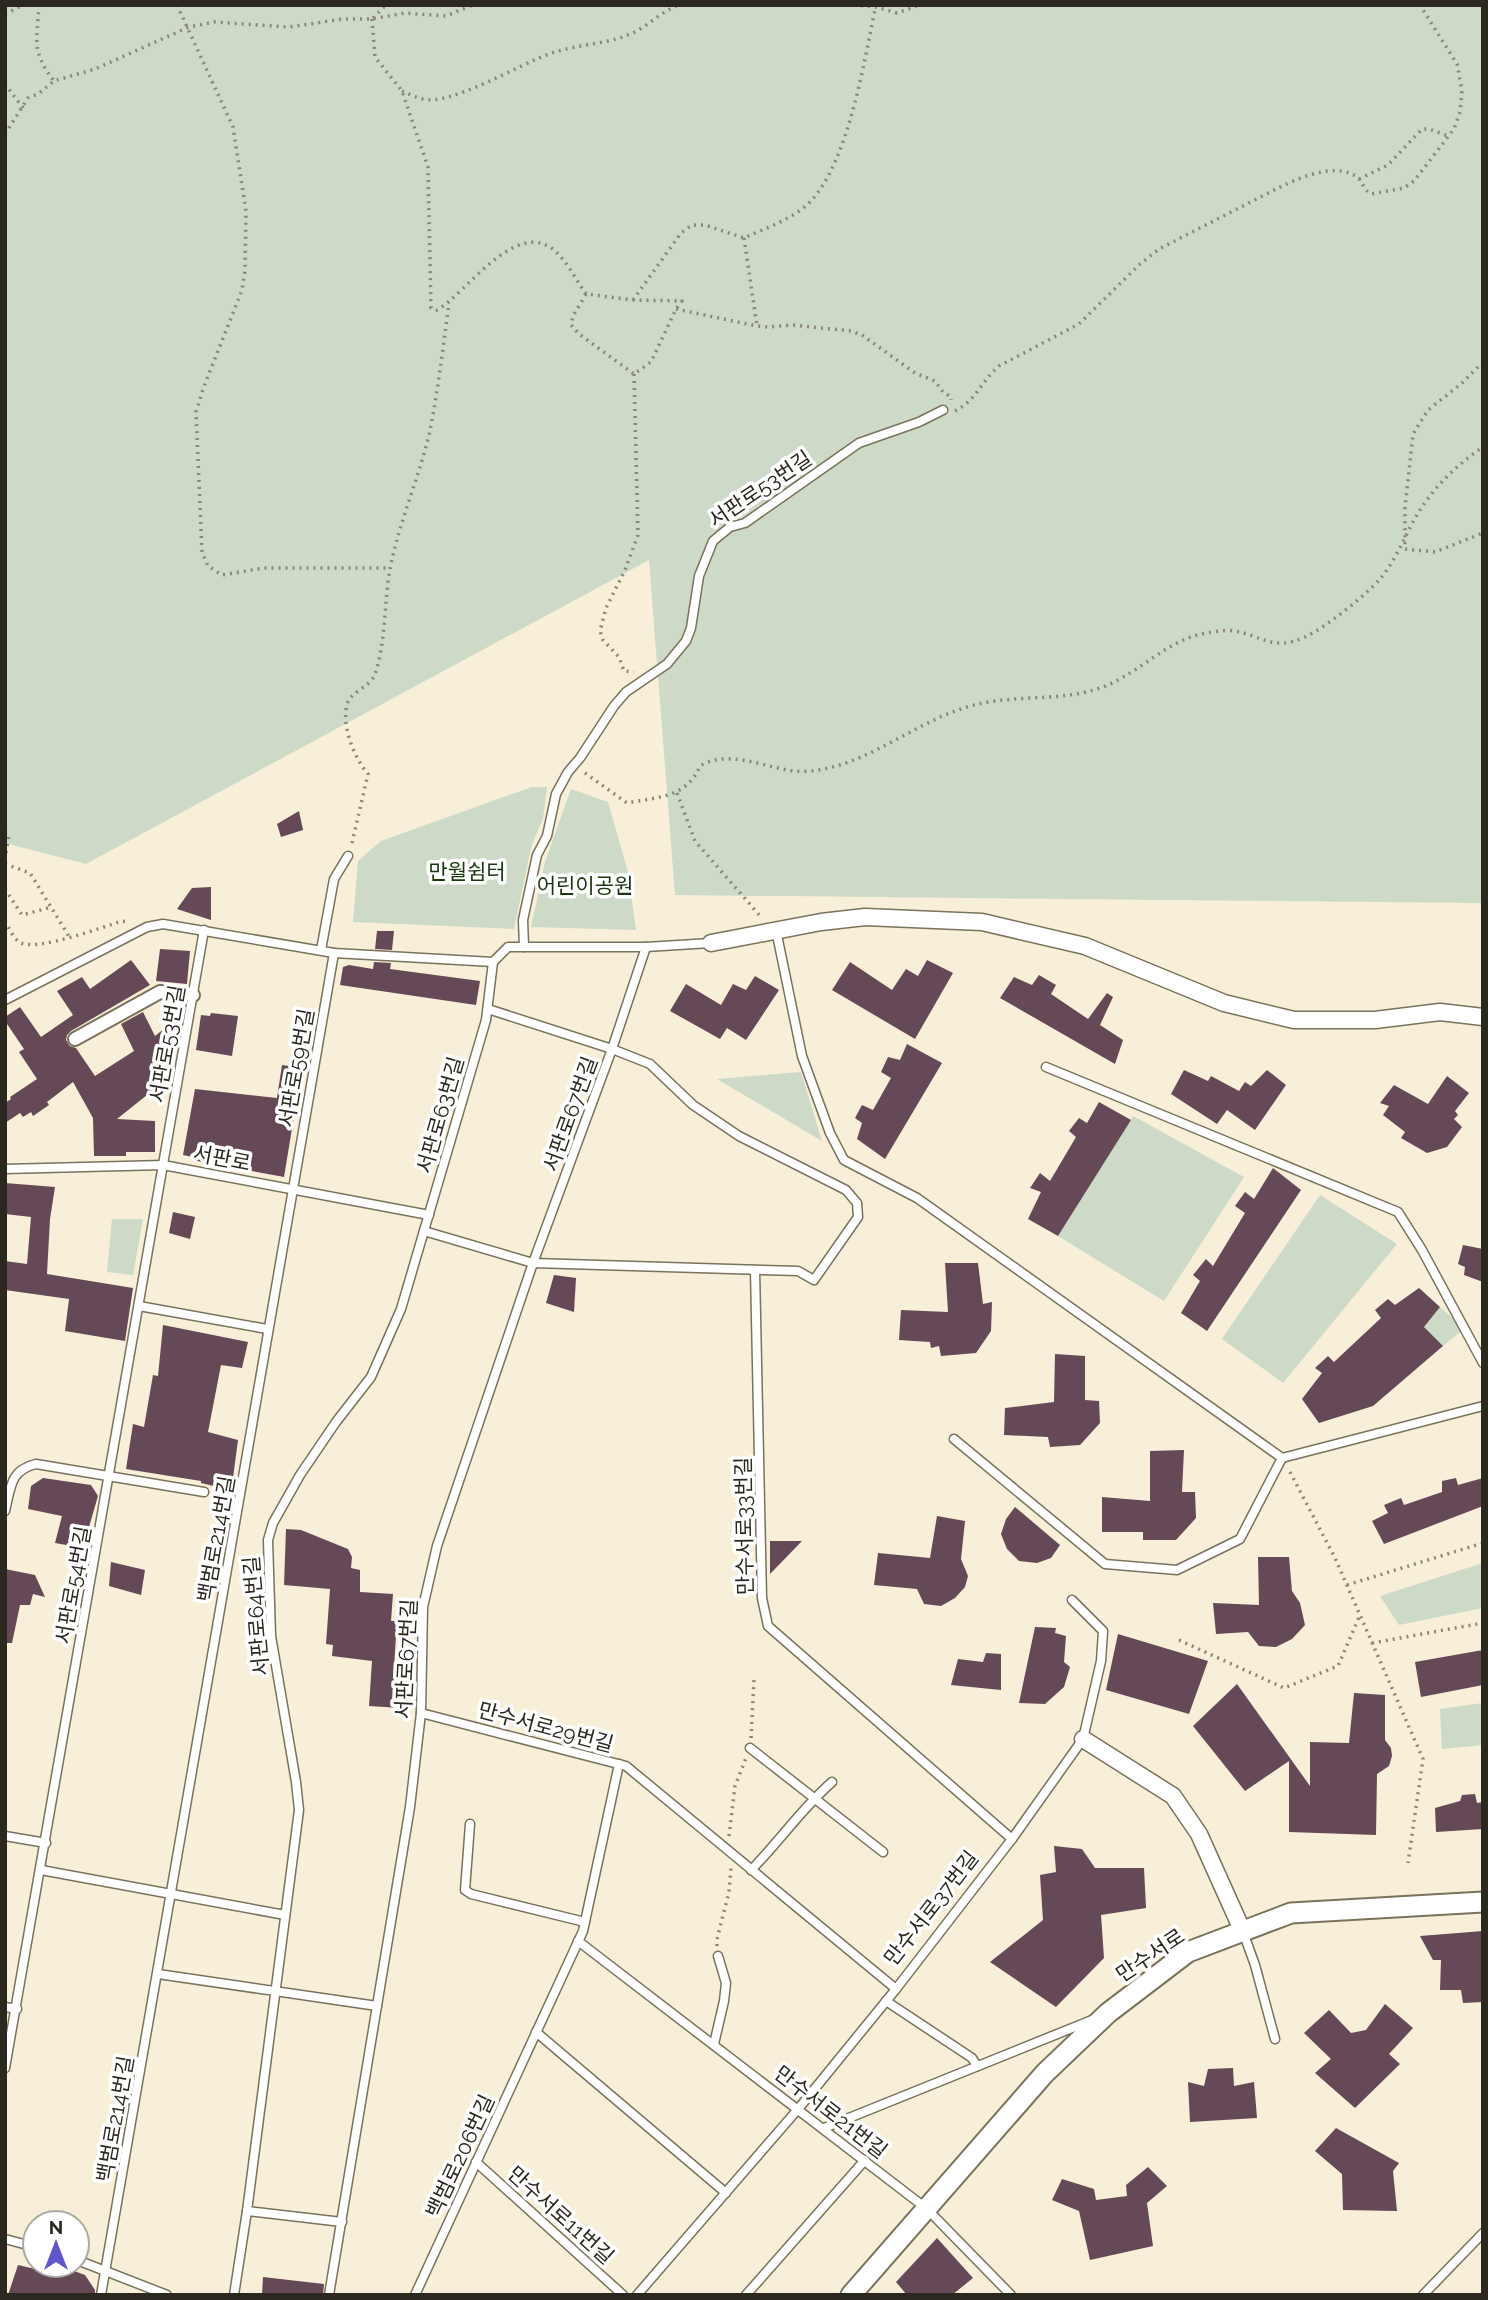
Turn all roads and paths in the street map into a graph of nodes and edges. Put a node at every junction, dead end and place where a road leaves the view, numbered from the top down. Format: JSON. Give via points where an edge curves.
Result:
{"nodes":[{"id":1,"x":23,"y":5,"type":"edge"},
{"id":2,"x":39,"y":5,"type":"edge"},
{"id":3,"x":177,"y":5,"type":"edge"},
{"id":4,"x":386,"y":5,"type":"edge"},
{"id":5,"x":473,"y":5,"type":"edge"},
{"id":6,"x":679,"y":5,"type":"edge"},
{"id":7,"x":854,"y":5,"type":"edge"},
{"id":8,"x":920,"y":5,"type":"edge"},
{"id":9,"x":1420,"y":5,"type":"edge"},
{"id":10,"x":876,"y":6,"type":"edge"},
{"id":11,"x":5,"y":13,"type":"edge"},
{"id":12,"x":372,"y":19,"type":"junction"},
{"id":13,"x":188,"y":27,"type":"junction"},
{"id":14,"x":54,"y":81,"type":"junction"},
{"id":15,"x":5,"y":83,"type":"edge"},
{"id":16,"x":402,"y":91,"type":"junction"},
{"id":17,"x":23,"y":108,"type":"junction"},
{"id":18,"x":5,"y":134,"type":"edge"},
{"id":19,"x":1448,"y":136,"type":"junction"},
{"id":20,"x":1359,"y":178,"type":"junction"},
{"id":21,"x":744,"y":238,"type":"junction"},
{"id":22,"x":586,"y":294,"type":"junction"},
{"id":23,"x":633,"y":300,"type":"junction"},
{"id":24,"x":449,"y":303,"type":"junction"},
{"id":25,"x":676,"y":309,"type":"junction"},
{"id":26,"x":757,"y":326,"type":"junction"},
{"id":27,"x":1483,"y":362,"type":"edge"},
{"id":28,"x":634,"y":374,"type":"junction"},
{"id":29,"x":943,"y":410,"type":"dead end"},
{"id":30,"x":1483,"y":446,"type":"edge"},
{"id":31,"x":1483,"y":533,"type":"edge"},
{"id":32,"x":1405,"y":536,"type":"junction"},
{"id":33,"x":390,"y":568,"type":"junction"},
{"id":34,"x":653,"y":673,"type":"junction"},
{"id":35,"x":575,"y":765,"type":"junction"},
{"id":36,"x":677,"y":793,"type":"junction"},
{"id":37,"x":5,"y":832,"type":"edge"},
{"id":38,"x":348,"y":856,"type":"joint"},
{"id":39,"x":5,"y":858,"type":"edge"},
{"id":40,"x":5,"y":864,"type":"edge"},
{"id":41,"x":5,"y":889,"type":"edge"},
{"id":42,"x":52,"y":907,"type":"junction"},
{"id":43,"x":5,"y":921,"type":"edge"},
{"id":44,"x":153,"y":926,"type":"junction"},
{"id":45,"x":204,"y":930,"type":"junction"},
{"id":46,"x":776,"y":930,"type":"junction"},
{"id":47,"x":70,"y":938,"type":"junction"},
{"id":48,"x":711,"y":943,"type":"joint"},
{"id":49,"x":524,"y":947,"type":"junction"},
{"id":50,"x":646,"y":947,"type":"junction"},
{"id":51,"x":321,"y":950,"type":"junction"},
{"id":52,"x":334,"y":953,"type":"junction"},
{"id":53,"x":494,"y":962,"type":"junction"},
{"id":54,"x":193,"y":995,"type":"junction"},
{"id":55,"x":5,"y":1000,"type":"edge"},
{"id":56,"x":488,"y":1009,"type":"junction"},
{"id":57,"x":1483,"y":1017,"type":"edge"},
{"id":58,"x":75,"y":1040,"type":"dead end"},
{"id":59,"x":612,"y":1049,"type":"junction"},
{"id":60,"x":1046,"y":1067,"type":"dead end"},
{"id":61,"x":163,"y":1165,"type":"junction"},
{"id":62,"x":5,"y":1168,"type":"edge"},
{"id":63,"x":292,"y":1189,"type":"junction"},
{"id":64,"x":429,"y":1215,"type":"junction"},
{"id":65,"x":424,"y":1231,"type":"junction"},
{"id":66,"x":533,"y":1263,"type":"junction"},
{"id":67,"x":755,"y":1270,"type":"junction"},
{"id":68,"x":139,"y":1306,"type":"junction"},
{"id":69,"x":267,"y":1329,"type":"junction"},
{"id":70,"x":1483,"y":1363,"type":"edge"},
{"id":71,"x":1483,"y":1406,"type":"edge"},
{"id":72,"x":954,"y":1439,"type":"dead end"},
{"id":73,"x":1282,"y":1458,"type":"junction"},
{"id":74,"x":109,"y":1476,"type":"junction"},
{"id":75,"x":204,"y":1492,"type":"dead end"},
{"id":76,"x":5,"y":1511,"type":"edge"},
{"id":77,"x":1483,"y":1543,"type":"edge"},
{"id":78,"x":1347,"y":1585,"type":"junction"},
{"id":79,"x":1072,"y":1600,"type":"dead end"},
{"id":80,"x":1360,"y":1615,"type":"junction"},
{"id":81,"x":1483,"y":1623,"type":"edge"},
{"id":82,"x":1179,"y":1640,"type":"dead end"},
{"id":83,"x":1372,"y":1643,"type":"junction"},
{"id":84,"x":754,"y":1680,"type":"dead end"},
{"id":85,"x":421,"y":1713,"type":"junction"},
{"id":86,"x":1083,"y":1739,"type":"junction"},
{"id":87,"x":750,"y":1748,"type":"junction"},
{"id":88,"x":619,"y":1765,"type":"junction"},
{"id":89,"x":832,"y":1782,"type":"dead end"},
{"id":90,"x":814,"y":1798,"type":"junction"},
{"id":91,"x":470,"y":1824,"type":"dead end"},
{"id":92,"x":5,"y":1836,"type":"edge"},
{"id":93,"x":1012,"y":1839,"type":"junction"},
{"id":94,"x":46,"y":1843,"type":"junction"},
{"id":95,"x":728,"y":1850,"type":"junction"},
{"id":96,"x":883,"y":1852,"type":"dead end"},
{"id":97,"x":1408,"y":1863,"type":"dead end"},
{"id":98,"x":41,"y":1870,"type":"junction"},
{"id":99,"x":751,"y":1870,"type":"junction"},
{"id":100,"x":172,"y":1894,"type":"junction"},
{"id":101,"x":1483,"y":1902,"type":"edge"},
{"id":102,"x":285,"y":1915,"type":"junction"},
{"id":103,"x":585,"y":1922,"type":"junction"},
{"id":104,"x":1243,"y":1932,"type":"junction"},
{"id":105,"x":578,"y":1941,"type":"junction"},
{"id":106,"x":718,"y":1956,"type":"joint"},
{"id":107,"x":158,"y":1974,"type":"junction"},
{"id":108,"x":895,"y":1989,"type":"junction"},
{"id":109,"x":276,"y":1993,"type":"junction"},
{"id":110,"x":886,"y":2001,"type":"junction"},
{"id":111,"x":377,"y":2006,"type":"junction"},
{"id":112,"x":5,"y":2007,"type":"edge"},
{"id":113,"x":17,"y":2009,"type":"junction"},
{"id":114,"x":1108,"y":2013,"type":"junction"},
{"id":115,"x":536,"y":2032,"type":"junction"},
{"id":116,"x":1275,"y":2039,"type":"dead end"},
{"id":117,"x":714,"y":2044,"type":"junction"},
{"id":118,"x":977,"y":2066,"type":"junction"},
{"id":119,"x":5,"y":2068,"type":"edge"},
{"id":120,"x":799,"y":2109,"type":"junction"},
{"id":121,"x":824,"y":2128,"type":"junction"},
{"id":122,"x":865,"y":2160,"type":"junction"},
{"id":123,"x":476,"y":2162,"type":"junction"},
{"id":124,"x":726,"y":2193,"type":"junction"},
{"id":125,"x":927,"y":2209,"type":"junction"},
{"id":126,"x":247,"y":2211,"type":"junction"},
{"id":127,"x":342,"y":2222,"type":"junction"},
{"id":128,"x":1483,"y":2233,"type":"edge"},
{"id":129,"x":91,"y":2265,"type":"edge"},
{"id":130,"x":107,"y":2270,"type":"junction"},
{"id":131,"x":102,"y":2295,"type":"edge"},
{"id":132,"x":167,"y":2295,"type":"edge"},
{"id":133,"x":234,"y":2295,"type":"edge"},
{"id":134,"x":329,"y":2295,"type":"edge"},
{"id":135,"x":415,"y":2295,"type":"edge"},
{"id":136,"x":623,"y":2295,"type":"edge"},
{"id":137,"x":637,"y":2295,"type":"edge"},
{"id":138,"x":746,"y":2295,"type":"edge"},
{"id":139,"x":851,"y":2295,"type":"edge"},
{"id":140,"x":1011,"y":2295,"type":"edge"},
{"id":141,"x":1423,"y":2295,"type":"edge"}],
"edges":[{"from":1,"to":11,"type":"path"},
{"from":2,"to":14,"type":"path","via":[[37,52]]},
{"from":3,"to":13,"type":"path"},
{"from":4,"to":12,"type":"path"},
{"from":5,"to":12,"type":"path","via":[[446,16],[405,13]]},
{"from":6,"to":16,"type":"path","via":[[633,33],[549,54],[468,90],[424,100]]},
{"from":7,"to":10,"type":"path"},
{"from":8,"to":10,"type":"path","via":[[897,13]]},
{"from":9,"to":19,"type":"path","via":[[1461,76],[1460,112]]},
{"from":10,"to":21,"type":"path","via":[[833,169],[809,202]]},
{"from":12,"to":13,"type":"path","via":[[289,27],[214,22]]},
{"from":12,"to":16,"type":"path","via":[[376,57]]},
{"from":13,"to":14,"type":"path","via":[[95,69]]},
{"from":13,"to":33,"type":"path","via":[[233,127],[246,211],[242,290],[197,412],[204,559],[222,575],[264,568]]},
{"from":14,"to":17,"type":"path","via":[[28,99]]},
{"from":15,"to":17,"type":"path"},
{"from":16,"to":24,"type":"path","via":[[428,167],[431,308],[437,310]]},
{"from":17,"to":18,"type":"path"},
{"from":19,"to":20,"type":"path","via":[[1422,129],[1388,165]]},
{"from":19,"to":20,"type":"path","via":[[1408,186],[1371,194]]},
{"from":20,"to":26,"type":"path","via":[[1334,171],[1294,180],[1159,249],[1079,324],[999,366],[971,401],[951,413],[951,397],[935,381],[915,373],[862,335],[792,325]]},
{"from":21,"to":23,"type":"path","via":[[692,225],[681,233]]},
{"from":21,"to":26,"type":"path"},
{"from":22,"to":23,"type":"path"},
{"from":22,"to":24,"type":"path","via":[[552,248],[528,243],[497,256]]},
{"from":22,"to":28,"type":"path","via":[[571,325]]},
{"from":23,"to":25,"type":"path","via":[[682,301]]},
{"from":24,"to":33,"type":"path","via":[[428,437]]},
{"from":25,"to":26,"type":"path"},
{"from":25,"to":28,"type":"path","via":[[651,362]]},
{"from":27,"to":32,"type":"path","via":[[1428,410],[1413,433]]},
{"from":28,"to":34,"type":"path","via":[[638,535],[600,631],[624,671]]},
{"from":29,"to":34,"type":"lane","name":"서판로53번길","via":[[859,443],[713,541],[699,576],[686,641]]},
{"from":30,"to":32,"type":"path","via":[[1436,490]]},
{"from":31,"to":32,"type":"path","via":[[1435,552],[1405,549]]},
{"from":32,"to":36,"type":"path","via":[[1372,586],[1320,628],[1295,640],[1270,643],[1233,631],[1200,635],[1101,688],[966,707],[823,769],[794,771],[715,758],[700,766],[693,780]]},
{"from":33,"to":38,"type":"path","via":[[374,676],[346,706],[352,749],[368,774]]},
{"from":34,"to":35,"type":"lane","name":"서판로53번길","via":[[614,706]]},
{"from":35,"to":36,"type":"path","via":[[627,803]]},
{"from":35,"to":49,"type":"lane","name":"서판로53번길","via":[[556,794],[547,836],[537,855],[523,920]]},
{"from":36,"to":46,"type":"path","via":[[695,841]]},
{"from":37,"to":39,"type":"path","via":[[9,835]]},
{"from":38,"to":51,"type":"lane","via":[[334,879]]},
{"from":40,"to":42,"type":"path","via":[[30,873]]},
{"from":41,"to":42,"type":"path","via":[[22,915]]},
{"from":42,"to":47,"type":"path"},
{"from":43,"to":47,"type":"path","via":[[16,939],[25,944]]},
{"from":44,"to":45,"type":"lane"},
{"from":44,"to":47,"type":"path","via":[[122,921]]},
{"from":44,"to":55,"type":"lane"},
{"from":45,"to":51,"type":"lane"},
{"from":45,"to":54,"type":"lane","name":"서판로53번길"},
{"from":46,"to":48,"type":"street"},
{"from":46,"to":57,"type":"street","via":[[865,918],[982,922],[1085,946],[1224,1003],[1294,1020],[1375,1020],[1440,1012]]},
{"from":46,"to":73,"type":"lane","via":[[802,1056],[844,1160],[917,1198]]},
{"from":48,"to":50,"type":"lane"},
{"from":49,"to":50,"type":"lane"},
{"from":49,"to":53,"type":"lane","via":[[508,947]]},
{"from":50,"to":59,"type":"lane","name":"서판로67번길"},
{"from":51,"to":52,"type":"lane"},
{"from":52,"to":53,"type":"lane"},
{"from":52,"to":63,"type":"lane","name":"서판로59번길"},
{"from":53,"to":56,"type":"lane","name":"서판로63번길"},
{"from":54,"to":58,"type":"street","via":[[160,992]]},
{"from":54,"to":61,"type":"lane","name":"서판로53번길"},
{"from":56,"to":59,"type":"lane"},
{"from":56,"to":64,"type":"lane","name":"서판로63번길"},
{"from":59,"to":66,"type":"lane","name":"서판로67번길"},
{"from":59,"to":67,"type":"lane","name":"서판로67번길","via":[[650,1064],[693,1105],[740,1136],[846,1190],[858,1203],[858,1217],[814,1280],[798,1272]]},
{"from":60,"to":70,"type":"lane","via":[[1398,1212]]},
{"from":61,"to":62,"type":"lane","name":"서판로"},
{"from":61,"to":63,"type":"lane","name":"서판로"},
{"from":61,"to":68,"type":"lane","name":"서판로54번길"},
{"from":63,"to":64,"type":"lane","name":"서판로"},
{"from":63,"to":69,"type":"lane","name":"백범로214번길"},
{"from":64,"to":65,"type":"lane","name":"서판로63번길"},
{"from":65,"to":66,"type":"lane"},
{"from":65,"to":102,"type":"lane","name":"서판로64번길","via":[[401,1309],[371,1377],[300,1475],[268,1540],[271,1636],[299,1810]]},
{"from":66,"to":67,"type":"lane"},
{"from":66,"to":85,"type":"lane","name":"서판로67번길","via":[[437,1546],[423,1607]]},
{"from":67,"to":93,"type":"lane","name":"만수서로33번길","via":[[761,1598],[768,1626]]},
{"from":68,"to":69,"type":"lane"},
{"from":68,"to":74,"type":"lane","name":"서판로54번길"},
{"from":69,"to":100,"type":"lane","name":"백범로214번길"},
{"from":71,"to":73,"type":"lane"},
{"from":72,"to":73,"type":"lane","via":[[1105,1564],[1177,1570],[1240,1539]]},
{"from":73,"to":78,"type":"path"},
{"from":74,"to":75,"type":"lane"},
{"from":74,"to":76,"type":"lane","via":[[36,1464],[22,1467],[14,1477]]},
{"from":74,"to":94,"type":"lane","name":"서판로54번길"},
{"from":77,"to":78,"type":"path"},
{"from":78,"to":80,"type":"path"},
{"from":79,"to":86,"type":"lane","via":[[1103,1631]]},
{"from":80,"to":82,"type":"path","via":[[1338,1666],[1284,1688]]},
{"from":80,"to":83,"type":"path"},
{"from":81,"to":83,"type":"path"},
{"from":83,"to":97,"type":"path","via":[[1423,1759]]},
{"from":84,"to":87,"type":"path"},
{"from":85,"to":88,"type":"lane","name":"만수서로29번길"},
{"from":85,"to":111,"type":"lane","name":"서판로67번길"},
{"from":86,"to":93,"type":"lane","name":"만수서로37번길"},
{"from":86,"to":104,"type":"street","via":[[1173,1796],[1199,1834]]},
{"from":87,"to":90,"type":"lane"},
{"from":87,"to":95,"type":"path","via":[[735,1786]]},
{"from":88,"to":95,"type":"lane","name":"만수서로29번길","via":[[626,1766]]},
{"from":88,"to":103,"type":"lane","name":"백범로206번길"},
{"from":89,"to":90,"type":"lane"},
{"from":90,"to":96,"type":"lane"},
{"from":90,"to":99,"type":"lane"},
{"from":91,"to":103,"type":"lane","via":[[465,1890]]},
{"from":92,"to":94,"type":"lane"},
{"from":93,"to":108,"type":"lane","name":"만수서로37번길"},
{"from":94,"to":98,"type":"lane","name":"서판로54번길"},
{"from":95,"to":99,"type":"lane","name":"만수서로29번길"},
{"from":95,"to":106,"type":"path","via":[[730,1880],[717,1939]]},
{"from":98,"to":100,"type":"lane"},
{"from":98,"to":113,"type":"lane","name":"서판로54번길"},
{"from":99,"to":108,"type":"lane","name":"만수서로29번길"},
{"from":100,"to":102,"type":"lane"},
{"from":100,"to":107,"type":"lane","name":"백범로214번길"},
{"from":101,"to":104,"type":"street","name":"만수서로","via":[[1291,1913]]},
{"from":102,"to":109,"type":"lane","name":"서판로64번길"},
{"from":103,"to":105,"type":"lane","name":"백범로206번길"},
{"from":104,"to":114,"type":"street","name":"만수서로","via":[[1188,1952]]},
{"from":104,"to":116,"type":"lane"},
{"from":105,"to":115,"type":"lane","name":"백범로206번길"},
{"from":105,"to":117,"type":"lane","name":"만수서로21번길"},
{"from":106,"to":117,"type":"lane","via":[[726,1983]]},
{"from":107,"to":109,"type":"lane"},
{"from":107,"to":130,"type":"lane","name":"백범로214번길"},
{"from":108,"to":110,"type":"lane","name":"만수서로37번길"},
{"from":109,"to":111,"type":"lane"},
{"from":109,"to":126,"type":"lane","name":"서판로64번길"},
{"from":110,"to":118,"type":"lane","via":[[972,2058]]},
{"from":110,"to":120,"type":"lane","name":"만수서로37번길"},
{"from":111,"to":127,"type":"lane","name":"서판로67번길"},
{"from":112,"to":113,"type":"lane"},
{"from":113,"to":119,"type":"lane","name":"서판로54번길"},
{"from":114,"to":118,"type":"lane"},
{"from":114,"to":125,"type":"street","name":"만수서로","via":[[1045,2073]]},
{"from":115,"to":123,"type":"lane","name":"백범로206번길"},
{"from":115,"to":124,"type":"lane"},
{"from":117,"to":120,"type":"lane","name":"만수서로21번길"},
{"from":118,"to":121,"type":"lane"},
{"from":120,"to":121,"type":"lane","name":"만수서로21번길"},
{"from":120,"to":124,"type":"lane","name":"만수서로37번길"},
{"from":121,"to":122,"type":"lane","name":"만수서로21번길"},
{"from":122,"to":125,"type":"lane","name":"만수서로21번길"},
{"from":122,"to":138,"type":"lane"},
{"from":123,"to":135,"type":"lane","name":"백범로206번길"},
{"from":123,"to":136,"type":"lane","name":"만수서로11번길"},
{"from":124,"to":137,"type":"lane","name":"만수서로37번길"},
{"from":125,"to":139,"type":"street","name":"만수서로"},
{"from":125,"to":140,"type":"lane"},
{"from":126,"to":127,"type":"lane"},
{"from":126,"to":133,"type":"lane","name":"서판로64번길"},
{"from":127,"to":134,"type":"lane","name":"서판로67번길"},
{"from":128,"to":141,"type":"lane"},
{"from":129,"to":130,"type":"lane"},
{"from":130,"to":131,"type":"lane","name":"백범로214번길"},
{"from":130,"to":132,"type":"lane"}]}
